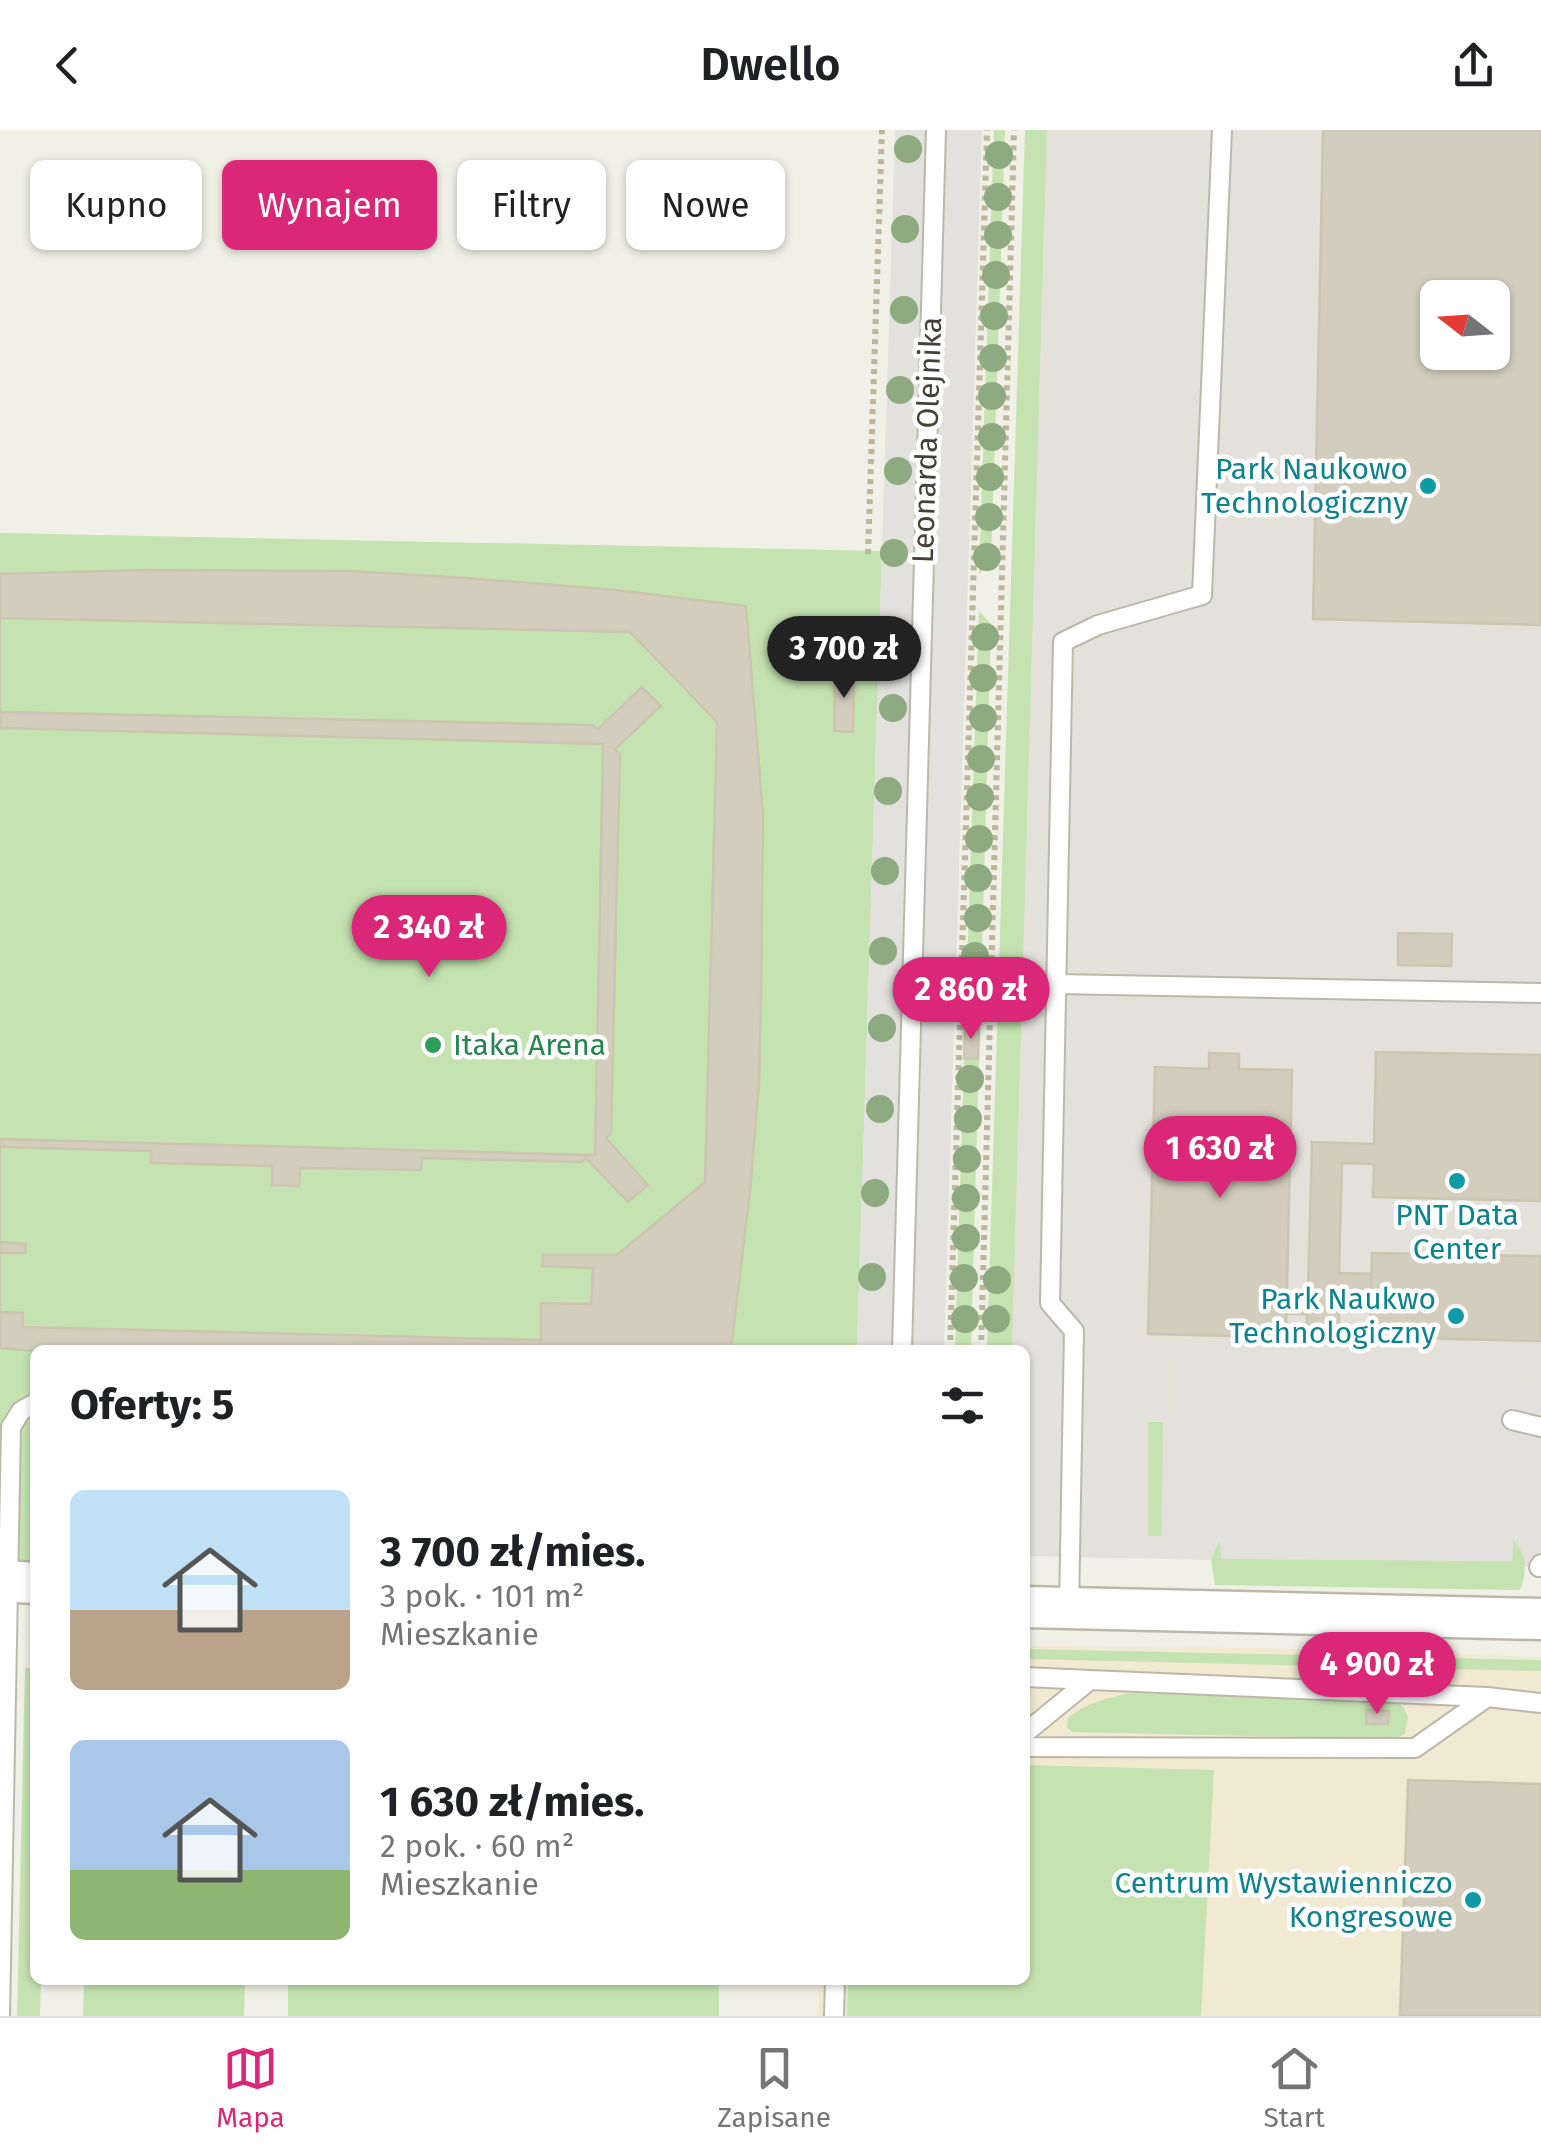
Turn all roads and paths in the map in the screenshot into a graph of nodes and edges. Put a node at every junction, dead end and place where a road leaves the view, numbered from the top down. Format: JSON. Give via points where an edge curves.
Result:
{"nodes":[{"id":1,"x":882,"y":130,"type":"edge"},
{"id":2,"x":936,"y":130,"type":"edge"},
{"id":3,"x":988,"y":130,"type":"edge"},
{"id":4,"x":1014,"y":130,"type":"edge"},
{"id":5,"x":1222,"y":130,"type":"edge"},
{"id":6,"x":868,"y":554,"type":"dead end"},
{"id":7,"x":1057,"y":984,"type":"junction"},
{"id":8,"x":1541,"y":993,"type":"edge"},
{"id":9,"x":902,"y":1345,"type":"edge"},
{"id":10,"x":950,"y":1345,"type":"edge"},
{"id":11,"x":981,"y":1345,"type":"edge"},
{"id":12,"x":28,"y":1407,"type":"edge"},
{"id":13,"x":0,"y":1416,"type":"edge"},
{"id":14,"x":1512,"y":1420,"type":"dead end"},
{"id":15,"x":1541,"y":1427,"type":"edge"},
{"id":16,"x":14,"y":1582,"type":"edge"},
{"id":17,"x":1030,"y":1607,"type":"edge"},
{"id":18,"x":1069,"y":1609,"type":"junction"},
{"id":19,"x":1541,"y":1619,"type":"edge"},
{"id":20,"x":1030,"y":1677,"type":"edge"},
{"id":21,"x":1090,"y":1680,"type":"junction"},
{"id":22,"x":1487,"y":1698,"type":"junction"},
{"id":23,"x":1541,"y":1702,"type":"edge"},
{"id":24,"x":1030,"y":1729,"type":"edge"},
{"id":25,"x":1030,"y":1746,"type":"edge"},
{"id":26,"x":835,"y":1985,"type":"edge"},
{"id":27,"x":0,"y":2016,"type":"edge"},
{"id":28,"x":834,"y":2016,"type":"edge"}],
"edges":[{"from":1,"to":6,"type":"path"},
{"from":2,"to":9,"type":"lane","name":"Leonarda Olejnika"},
{"from":3,"to":10,"type":"path"},
{"from":4,"to":11,"type":"path"},
{"from":5,"to":7,"type":"lane","via":[[1202,595],[1064,642]]},
{"from":7,"to":8,"type":"lane"},
{"from":7,"to":18,"type":"lane","via":[[1050,1303],[1074,1331]]},
{"from":12,"to":13,"type":"lane"},
{"from":12,"to":16,"type":"lane","via":[[12,1427]]},
{"from":14,"to":15,"type":"lane"},
{"from":16,"to":27,"type":"lane"},
{"from":17,"to":18,"type":"street"},
{"from":18,"to":19,"type":"street"},
{"from":20,"to":21,"type":"lane"},
{"from":21,"to":22,"type":"lane"},
{"from":21,"to":24,"type":"lane"},
{"from":22,"to":23,"type":"lane"},
{"from":22,"to":25,"type":"lane","via":[[1415,1748]]},
{"from":26,"to":28,"type":"lane"}]}
